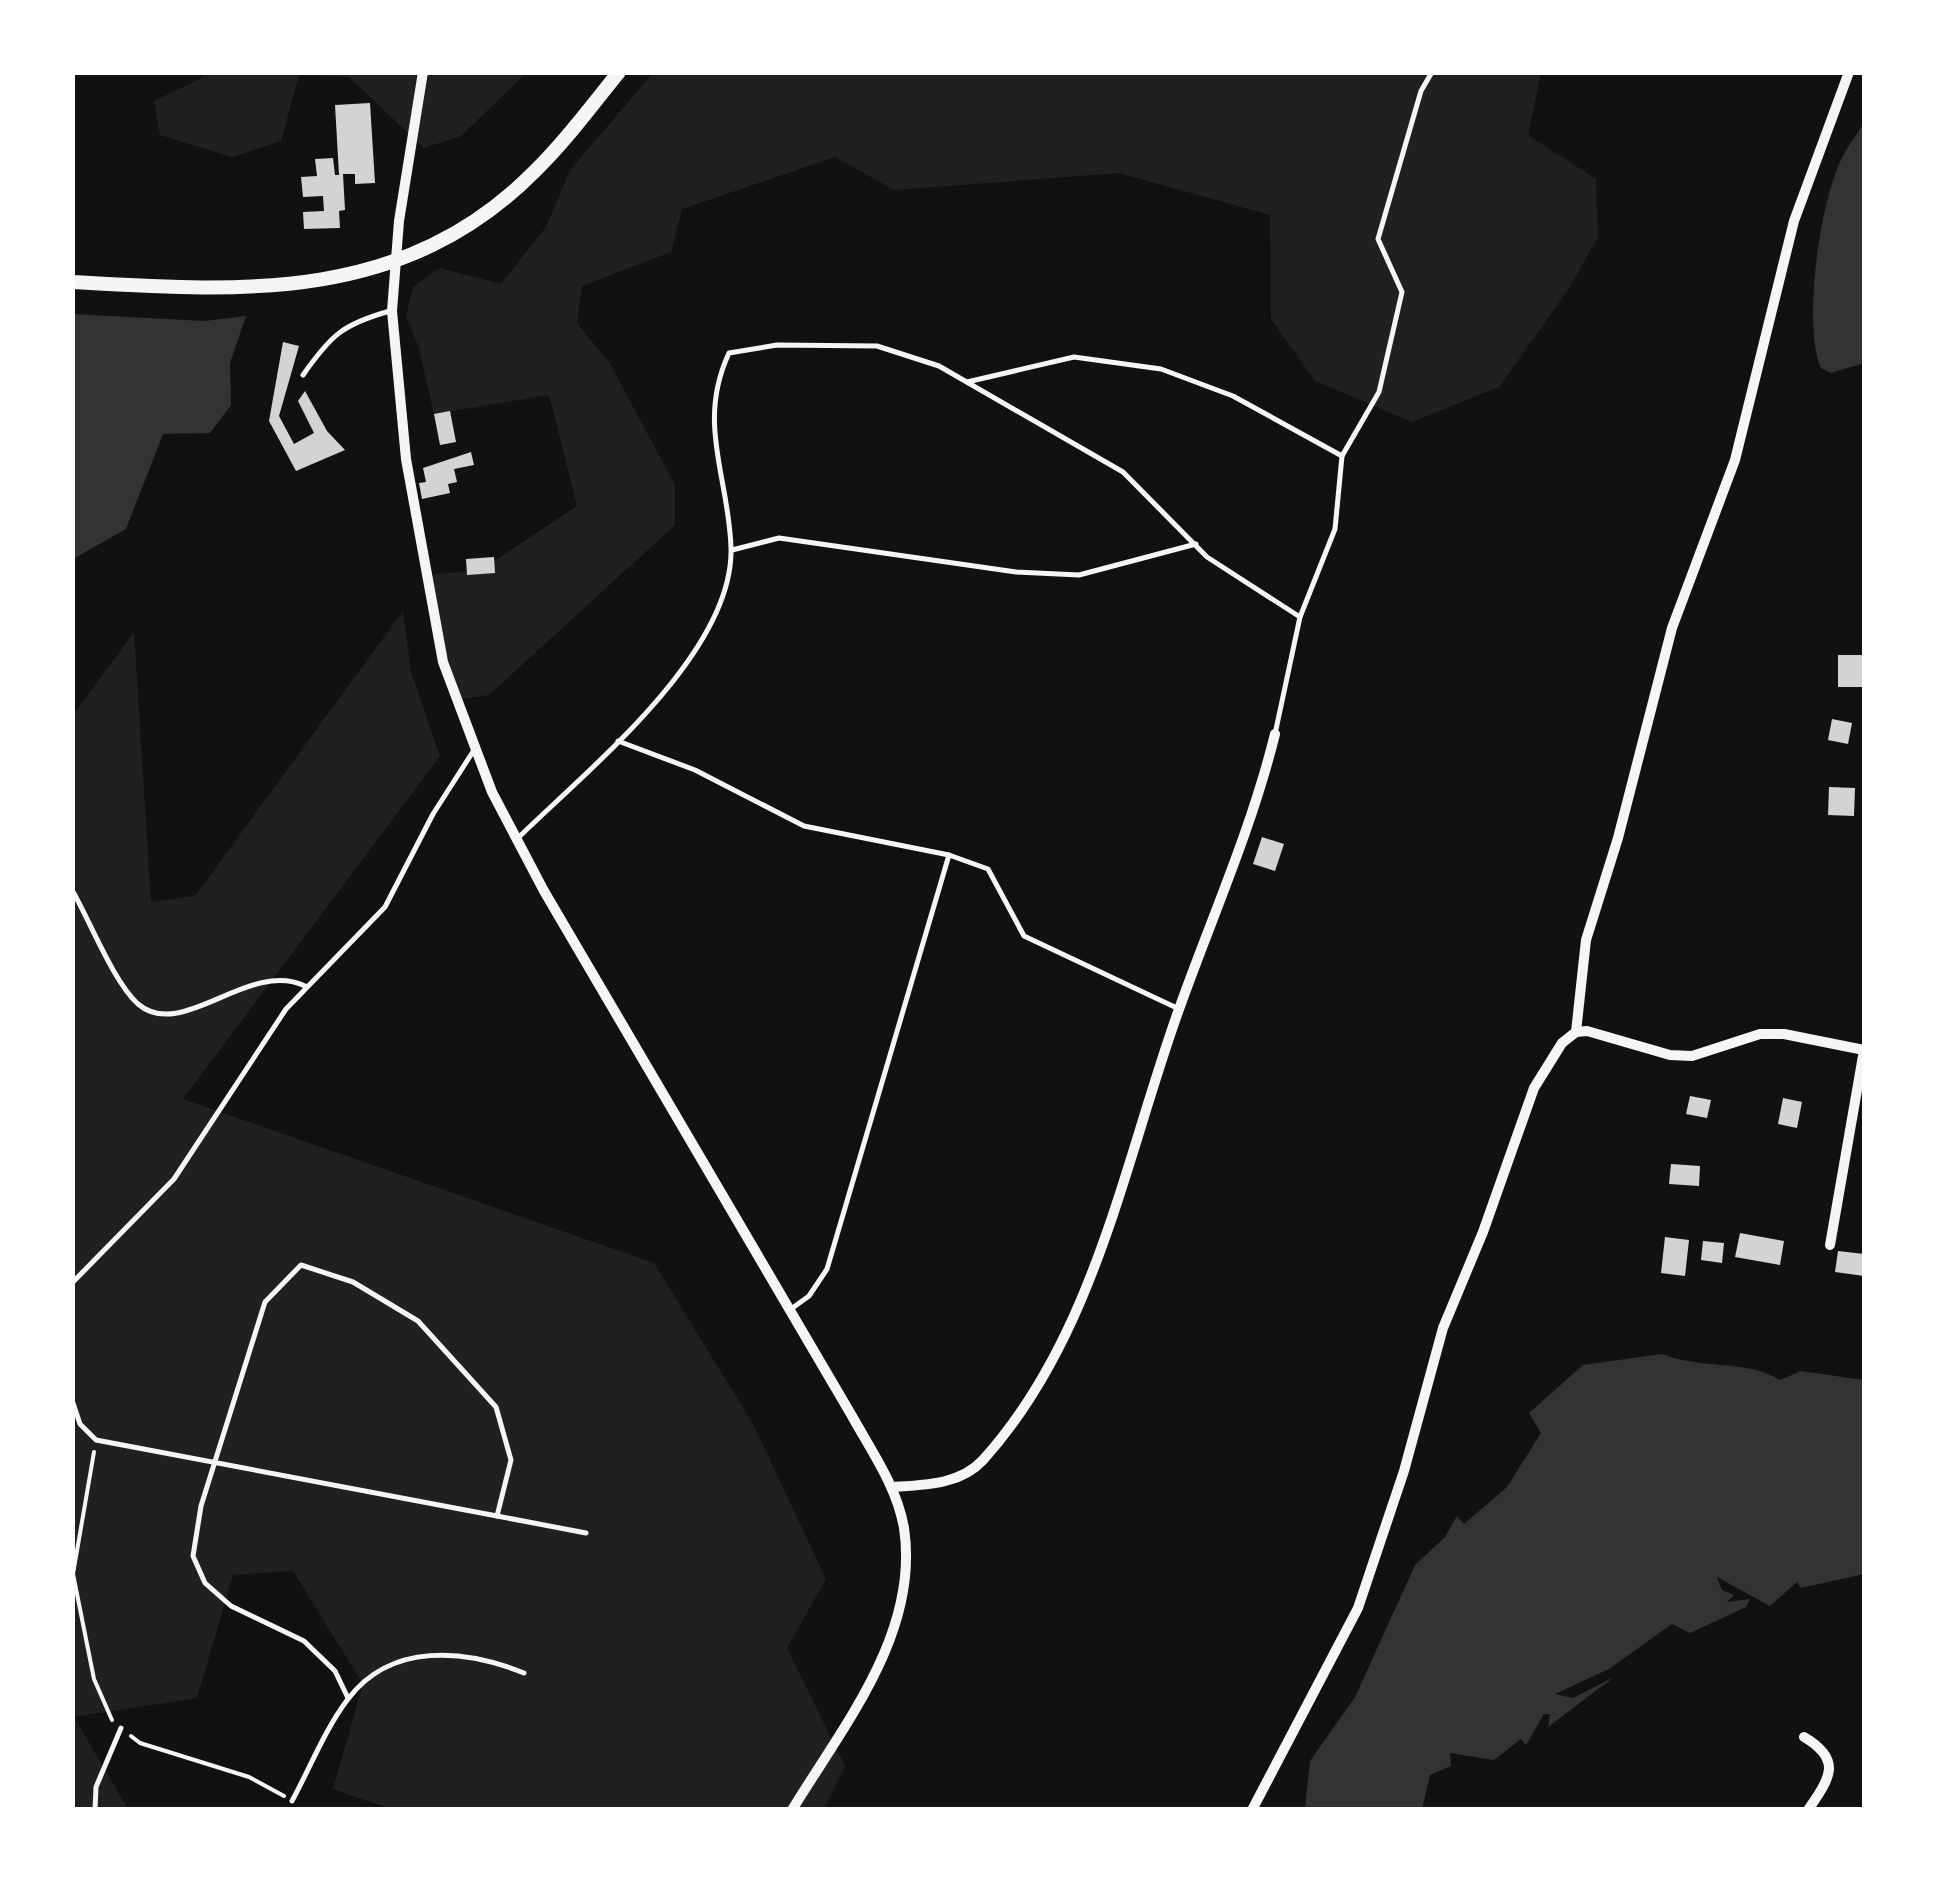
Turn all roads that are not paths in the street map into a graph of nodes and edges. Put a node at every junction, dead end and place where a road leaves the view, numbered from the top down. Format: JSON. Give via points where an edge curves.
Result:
{"nodes":[{"id":1,"x":423,"y":72,"type":"edge"},
{"id":2,"x":620,"y":72,"type":"edge"},
{"id":3,"x":1432,"y":72,"type":"edge"},
{"id":4,"x":1850,"y":72,"type":"edge"},
{"id":5,"x":394,"y":264,"type":"junction"},
{"id":6,"x":72,"y":282,"type":"edge"},
{"id":7,"x":392,"y":311,"type":"junction"},
{"id":8,"x":303,"y":375,"type":"dead end"},
{"id":9,"x":967,"y":382,"type":"junction"},
{"id":10,"x":1342,"y":456,"type":"junction"},
{"id":11,"x":1196,"y":544,"type":"junction"},
{"id":12,"x":732,"y":550,"type":"junction"},
{"id":13,"x":1300,"y":617,"type":"junction"},
{"id":14,"x":1275,"y":734,"type":"joint"},
{"id":15,"x":618,"y":741,"type":"junction"},
{"id":16,"x":474,"y":750,"type":"junction"},
{"id":17,"x":518,"y":838,"type":"junction"},
{"id":18,"x":949,"y":854,"type":"junction"},
{"id":19,"x":72,"y":890,"type":"edge"},
{"id":20,"x":305,"y":986,"type":"junction"},
{"id":21,"x":1179,"y":1009,"type":"junction"},
{"id":22,"x":1576,"y":1032,"type":"junction"},
{"id":23,"x":1864,"y":1050,"type":"edge"},
{"id":24,"x":1830,"y":1245,"type":"dead end"},
{"id":25,"x":72,"y":1283,"type":"edge"},
{"id":26,"x":790,"y":1310,"type":"junction"},
{"id":27,"x":72,"y":1400,"type":"edge"},
{"id":28,"x":216,"y":1461,"type":"junction"},
{"id":29,"x":892,"y":1487,"type":"junction"},
{"id":30,"x":497,"y":1516,"type":"junction"},
{"id":31,"x":586,"y":1534,"type":"dead end"},
{"id":32,"x":524,"y":1673,"type":"dead end"},
{"id":33,"x":348,"y":1698,"type":"junction"},
{"id":34,"x":121,"y":1728,"type":"road end"},
{"id":35,"x":1804,"y":1737,"type":"dead end"},
{"id":36,"x":292,"y":1801,"type":"road end"},
{"id":37,"x":95,"y":1810,"type":"edge"},
{"id":38,"x":792,"y":1810,"type":"edge"},
{"id":39,"x":1252,"y":1810,"type":"edge"},
{"id":40,"x":1808,"y":1810,"type":"edge"}],
"edges":[{"from":1,"to":5,"type":"street"},
{"from":2,"to":5,"type":"main road","via":[[536,170],[498,203]]},
{"from":3,"to":10,"type":"lane","via":[[1378,238],[1402,292],[1379,392]]},
{"from":4,"to":22,"type":"street","via":[[1794,221],[1734,460],[1672,628],[1586,940]]},
{"from":5,"to":6,"type":"main road","via":[[283,286]]},
{"from":5,"to":7,"type":"street"},
{"from":7,"to":8,"type":"lane","via":[[350,322]]},
{"from":7,"to":16,"type":"street","via":[[406,459],[443,662]]},
{"from":9,"to":10,"type":"lane","via":[[1074,357],[1161,369],[1233,396]]},
{"from":9,"to":11,"type":"lane","via":[[1124,472]]},
{"from":9,"to":12,"type":"lane","via":[[877,346],[777,345],[729,354],[714,385],[714,435]]},
{"from":10,"to":13,"type":"lane","via":[[1335,528]]},
{"from":11,"to":12,"type":"lane","via":[[1079,575],[779,538]]},
{"from":11,"to":13,"type":"lane"},
{"from":12,"to":15,"type":"lane","via":[[722,602],[694,654]]},
{"from":13,"to":14,"type":"lane"},
{"from":14,"to":21,"type":"street","via":[[1252,819]]},
{"from":15,"to":17,"type":"lane"},
{"from":15,"to":18,"type":"lane","via":[[695,770],[804,826]]},
{"from":16,"to":17,"type":"street"},
{"from":16,"to":20,"type":"lane","via":[[385,907]]},
{"from":17,"to":26,"type":"street"},
{"from":18,"to":21,"type":"lane","via":[[988,869],[1024,936]]},
{"from":18,"to":26,"type":"lane","via":[[828,1269]]},
{"from":19,"to":20,"type":"lane","via":[[120,978],[152,1013],[192,1009],[277,977]]},
{"from":20,"to":25,"type":"lane","via":[[253,1054],[174,1180]]},
{"from":21,"to":29,"type":"street","via":[[1119,1200],[1038,1388],[982,1461],[962,1476]]},
{"from":22,"to":23,"type":"street","via":[[1670,1056],[1692,1056],[1760,1034]]},
{"from":22,"to":39,"type":"street","via":[[1534,1088],[1443,1328],[1358,1608]]},
{"from":23,"to":24,"type":"street"},
{"from":26,"to":29,"type":"street"},
{"from":27,"to":28,"type":"lane","via":[[80,1424],[96,1440]]},
{"from":28,"to":30,"type":"lane"},
{"from":28,"to":30,"type":"lane","via":[[266,1302],[301,1265],[352,1282],[418,1320],[496,1408],[511,1460]]},
{"from":28,"to":33,"type":"lane","via":[[193,1556],[205,1583],[231,1606],[304,1641],[336,1671]]},
{"from":29,"to":38,"type":"street","via":[[904,1529],[904,1580],[894,1630]]},
{"from":30,"to":31,"type":"lane"},
{"from":32,"to":33,"type":"lane","via":[[460,1653],[422,1654],[378,1670]]},
{"from":33,"to":36,"type":"lane"},
{"from":34,"to":37,"type":"lane","via":[[96,1787]]},
{"from":35,"to":40,"type":"street","via":[[1822,1748],[1830,1764],[1827,1783]]}]}
